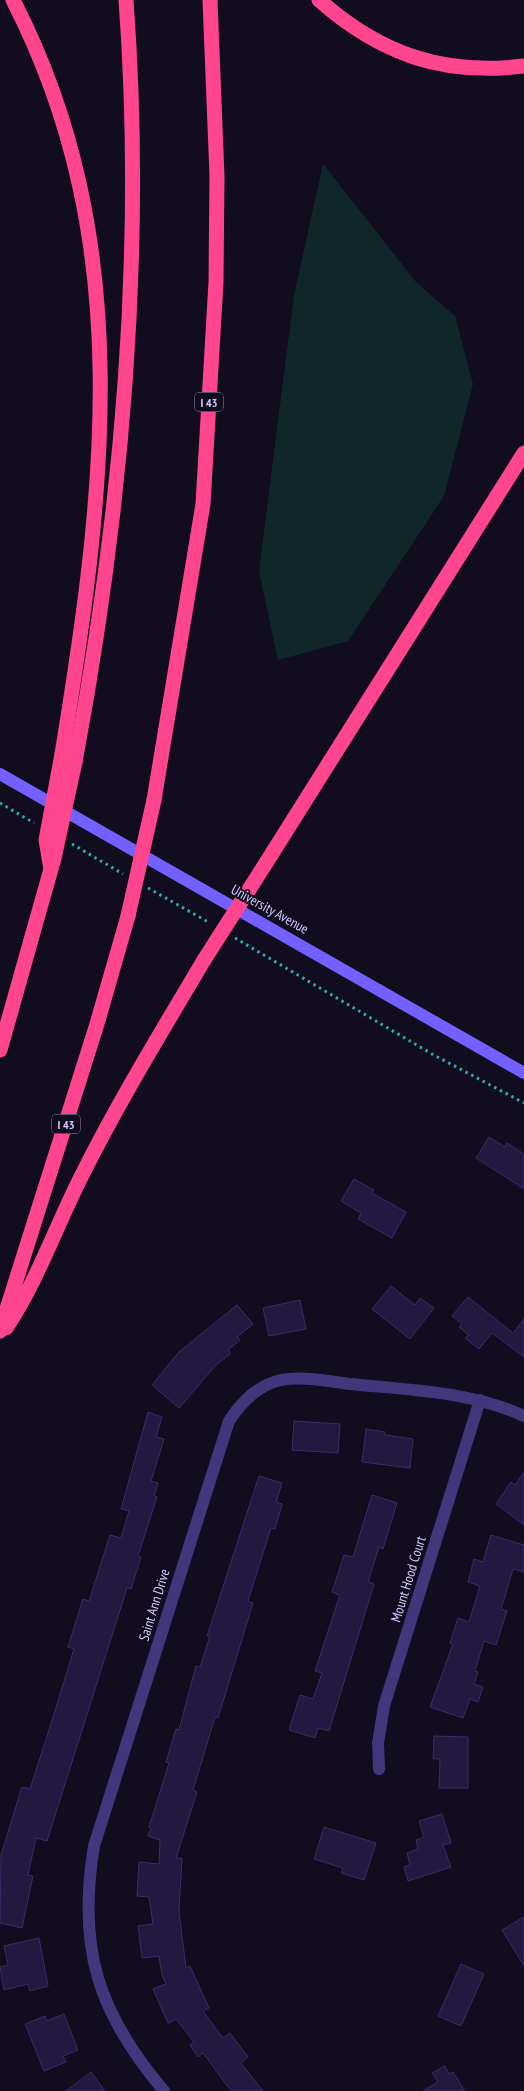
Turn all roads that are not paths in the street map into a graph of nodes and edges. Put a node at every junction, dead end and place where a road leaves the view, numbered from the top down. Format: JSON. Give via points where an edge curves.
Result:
{"nodes":[{"id":1,"x":13,"y":0,"type":"edge"},
{"id":2,"x":126,"y":0,"type":"edge"},
{"id":3,"x":210,"y":0,"type":"edge"},
{"id":4,"x":319,"y":0,"type":"edge"},
{"id":5,"x":524,"y":66,"type":"edge"},
{"id":6,"x":524,"y":453,"type":"edge"},
{"id":7,"x":0,"y":774,"type":"edge"},
{"id":8,"x":51,"y":869,"type":"junction"},
{"id":9,"x":0,"y":1050,"type":"edge"},
{"id":10,"x":524,"y":1072,"type":"edge"},
{"id":11,"x":0,"y":1331,"type":"edge"},
{"id":12,"x":0,"y":1338,"type":"edge"},
{"id":13,"x":480,"y":1400,"type":"junction"},
{"id":14,"x":524,"y":1416,"type":"edge"},
{"id":15,"x":379,"y":1769,"type":"dead end"},
{"id":16,"x":164,"y":2091,"type":"edge"}],
"edges":[{"from":1,"to":8,"type":"highway","bridge":true,"via":[[43,68],[69,148],[92,252],[100,334],[100,446],[94,526],[62,754],[46,840]]},
{"from":2,"to":8,"type":"highway","bridge":true,"via":[[132,299],[114,517],[92,669]]},
{"from":3,"to":11,"type":"highway","number":"I 43","bridge":true,"via":[[218,176],[216,282],[202,504],[154,800],[128,916]]},
{"from":4,"to":5,"type":"highway","via":[[343,22],[369,38],[441,66],[470,69]]},
{"from":6,"to":12,"type":"highway","bridge":true,"via":[[204,960],[116,1108],[81,1176],[26,1298]]},
{"from":7,"to":10,"type":"main road","name":"University Avenue"},
{"from":8,"to":9,"type":"highway"},
{"from":13,"to":14,"type":"street","name":"Saint Ann Drive"},
{"from":13,"to":15,"type":"street","name":"Mount Hood Court","via":[[384,1706],[378,1743]]},
{"from":13,"to":16,"type":"street","name":"Saint Ann Drive","via":[[445,1393],[299,1379],[275,1382],[252,1393],[238,1406],[229,1421],[94,1846],[88,1882],[90,1944],[108,2008],[140,2062]]}]}
